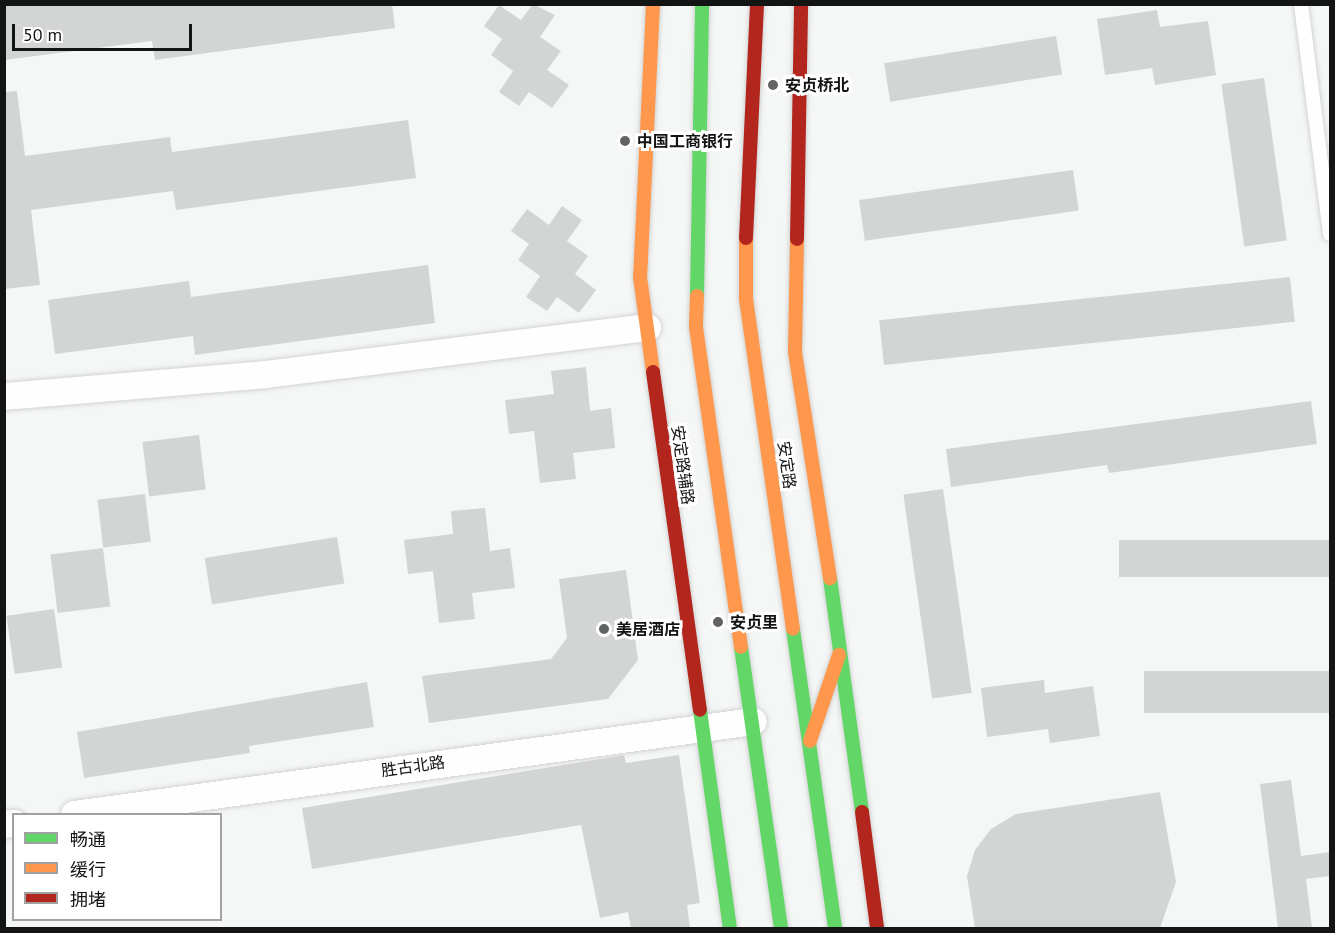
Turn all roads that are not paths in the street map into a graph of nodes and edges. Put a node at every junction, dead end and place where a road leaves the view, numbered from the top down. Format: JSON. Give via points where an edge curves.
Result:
{"nodes":[{"id":1,"x":653,"y":4,"type":"edge"},
{"id":2,"x":702,"y":4,"type":"edge"},
{"id":3,"x":758,"y":4,"type":"edge"},
{"id":4,"x":801,"y":4,"type":"edge"},
{"id":5,"x":1300,"y":4,"type":"edge"},
{"id":6,"x":1330,"y":234,"type":"edge"},
{"id":7,"x":647,"y":327,"type":"junction"},
{"id":8,"x":4,"y":396,"type":"edge"},
{"id":9,"x":841,"y":648,"type":"junction"},
{"id":10,"x":753,"y":721,"type":"junction"},
{"id":11,"x":703,"y":724,"type":"junction"},
{"id":12,"x":810,"y":741,"type":"junction"},
{"id":13,"x":81,"y":813,"type":"edge"},
{"id":14,"x":730,"y":928,"type":"edge"},
{"id":15,"x":781,"y":928,"type":"edge"},
{"id":16,"x":835,"y":928,"type":"edge"},
{"id":17,"x":877,"y":928,"type":"edge"}],
"edges":[{"from":1,"to":7,"type":"street","name":"安定路辅路","via":[[640,213],[640,277]]},
{"from":2,"to":10,"type":"street","via":[[696,327]]},
{"from":3,"to":12,"type":"street","name":"安定路","via":[[746,190],[746,299]]},
{"from":4,"to":9,"type":"street","via":[[794,347]]},
{"from":5,"to":6,"type":"lane"},
{"from":7,"to":8,"type":"street","via":[[265,374]]},
{"from":7,"to":11,"type":"street","name":"安定路辅路"},
{"from":9,"to":12,"type":"street"},
{"from":9,"to":17,"type":"street"},
{"from":10,"to":11,"type":"street","name":"胜古北路"},
{"from":10,"to":15,"type":"street"},
{"from":11,"to":13,"type":"street","name":"胜古北路"},
{"from":11,"to":14,"type":"street","name":"安定路辅路"},
{"from":12,"to":16,"type":"street","name":"安定路"}]}
